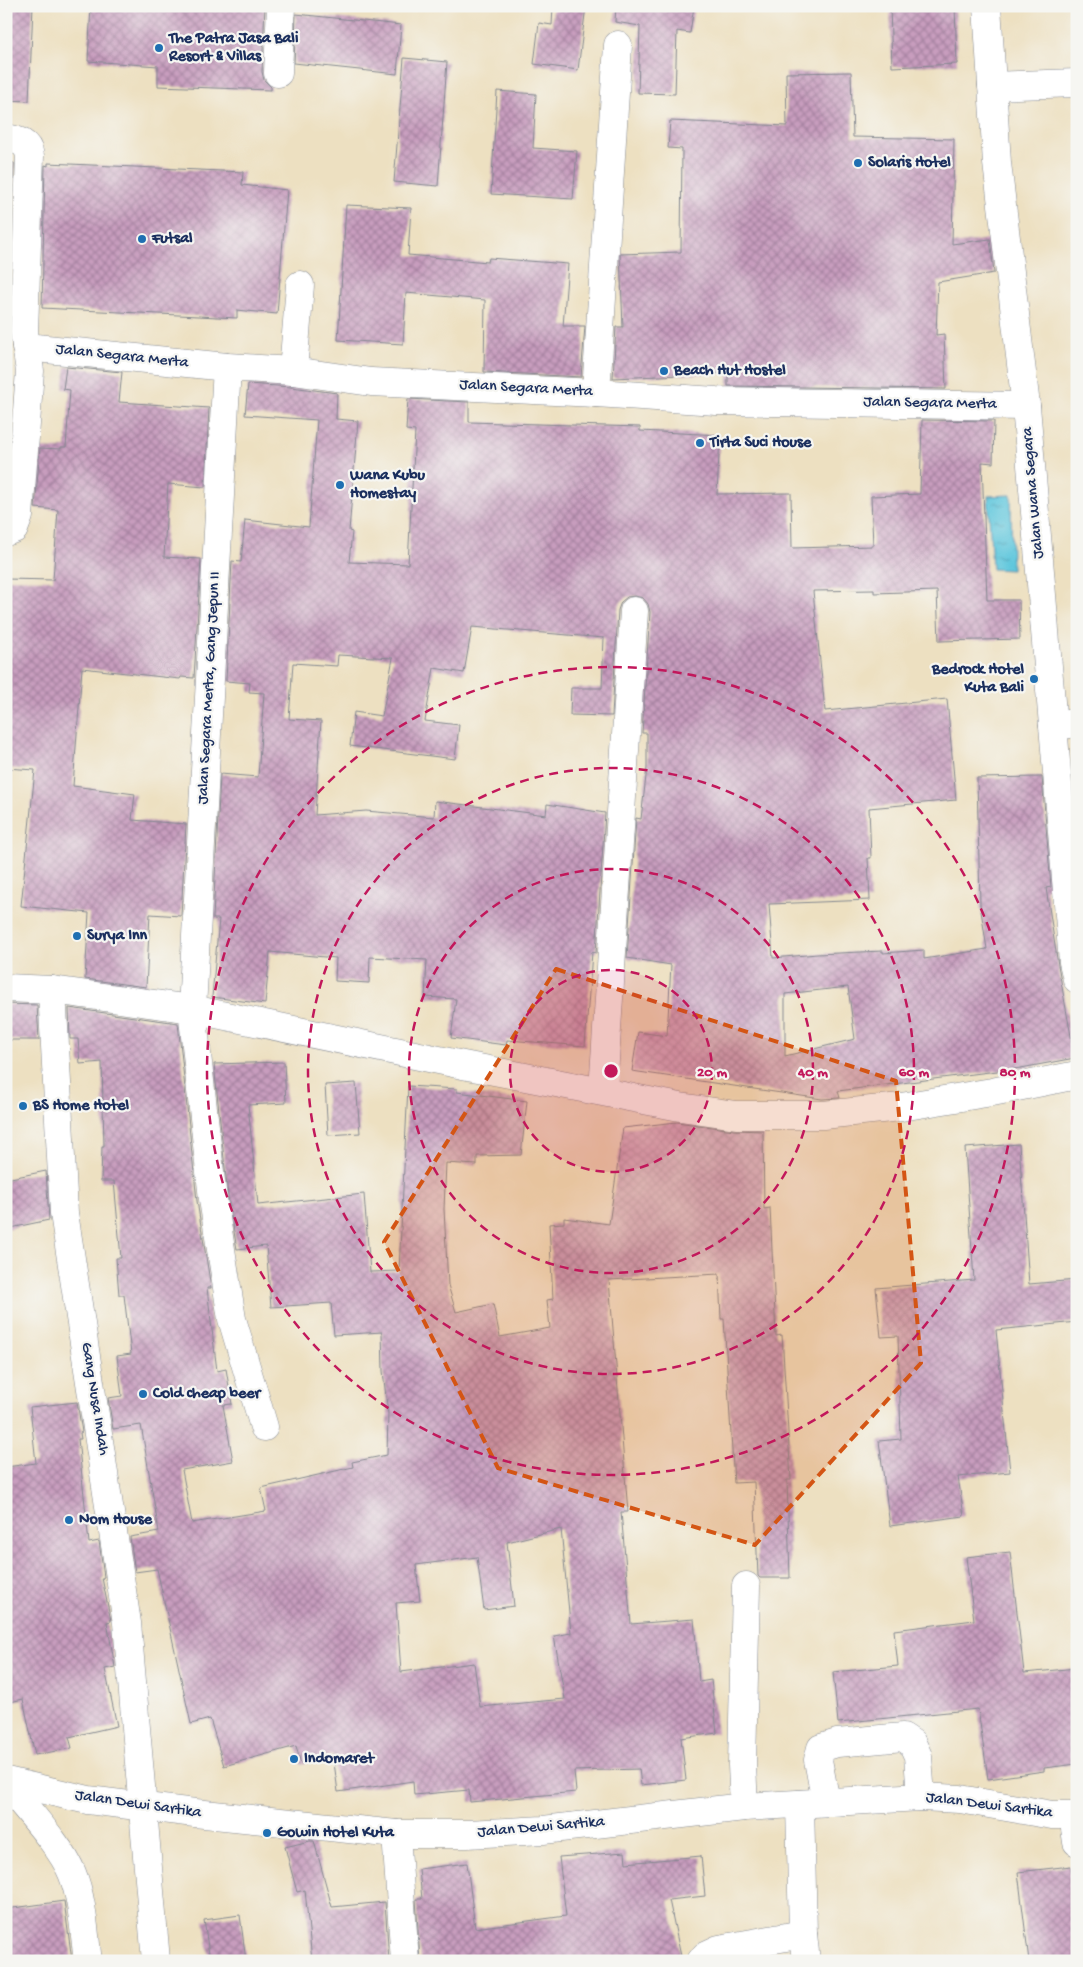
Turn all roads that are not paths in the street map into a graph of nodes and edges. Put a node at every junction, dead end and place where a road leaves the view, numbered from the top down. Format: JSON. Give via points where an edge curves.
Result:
{"nodes":[{"id":1,"x":281,"y":6,"type":"edge"},
{"id":2,"x":987,"y":6,"type":"edge"},
{"id":3,"x":618,"y":45,"type":"dead end"},
{"id":4,"x":278,"y":73,"type":"dead end"},
{"id":5,"x":1077,"y":83,"type":"edge"},
{"id":6,"x":992,"y":86,"type":"junction"},
{"id":7,"x":6,"y":138,"type":"edge"},
{"id":8,"x":300,"y":285,"type":"dead end"},
{"id":9,"x":15,"y":318,"type":"edge"},
{"id":10,"x":26,"y":347,"type":"junction"},
{"id":11,"x":227,"y":367,"type":"junction"},
{"id":12,"x":293,"y":371,"type":"junction"},
{"id":13,"x":596,"y":392,"type":"junction"},
{"id":14,"x":1026,"y":406,"type":"junction"},
{"id":15,"x":6,"y":532,"type":"edge"},
{"id":16,"x":634,"y":610,"type":"dead end"},
{"id":17,"x":1065,"y":724,"type":"edge"},
{"id":18,"x":1077,"y":979,"type":"edge"},
{"id":19,"x":6,"y":988,"type":"edge"},
{"id":20,"x":52,"y":990,"type":"junction"},
{"id":21,"x":192,"y":1008,"type":"junction"},
{"id":22,"x":1077,"y":1074,"type":"edge"},
{"id":23,"x":602,"y":1091,"type":"junction"},
{"id":24,"x":264,"y":1428,"type":"dead end"},
{"id":25,"x":746,"y":1586,"type":"dead end"},
{"id":26,"x":6,"y":1782,"type":"edge"},
{"id":27,"x":920,"y":1797,"type":"junction"},
{"id":28,"x":813,"y":1803,"type":"junction"},
{"id":29,"x":144,"y":1807,"type":"junction"},
{"id":30,"x":744,"y":1808,"type":"junction"},
{"id":31,"x":1075,"y":1815,"type":"edge"},
{"id":32,"x":396,"y":1834,"type":"junction"},
{"id":33,"x":1077,"y":1842,"type":"edge"},
{"id":34,"x":803,"y":1934,"type":"junction"},
{"id":35,"x":88,"y":1961,"type":"edge"},
{"id":36,"x":156,"y":1961,"type":"edge"},
{"id":37,"x":405,"y":1961,"type":"edge"},
{"id":38,"x":701,"y":1961,"type":"edge"},
{"id":39,"x":806,"y":1961,"type":"edge"}],
"edges":[{"from":1,"to":4,"type":"street"},
{"from":2,"to":6,"type":"street","name":"Jalan Wana Segara"},
{"from":3,"to":13,"type":"street"},
{"from":5,"to":6,"type":"street"},
{"from":6,"to":14,"type":"street","name":"Jalan Wana Segara","via":[[997,163]]},
{"from":7,"to":9,"type":"street","via":[[27,146],[30,156]]},
{"from":8,"to":12,"type":"street"},
{"from":9,"to":10,"type":"street"},
{"from":10,"to":11,"type":"street","name":"Jalan Segara Merta"},
{"from":10,"to":15,"type":"street","via":[[30,371],[19,516],[14,529]]},
{"from":11,"to":12,"type":"street","name":"Jalan Segara Merta"},
{"from":11,"to":21,"type":"street","name":"Jalan Segara Merta, Gang Jepun II"},
{"from":12,"to":13,"type":"street","name":"Jalan Segara Merta","via":[[371,382]]},
{"from":13,"to":14,"type":"street","name":"Jalan Segara Merta","via":[[716,401]]},
{"from":14,"to":17,"type":"street","name":"Jalan Wana Segara"},
{"from":16,"to":23,"type":"street"},
{"from":17,"to":18,"type":"street","name":"Jalan Wana Segara","via":[[1073,962]]},
{"from":19,"to":20,"type":"street"},
{"from":20,"to":21,"type":"street"},
{"from":20,"to":29,"type":"street","name":"Gang Nusa Indah","via":[[64,1213],[127,1623]]},
{"from":21,"to":23,"type":"street"},
{"from":21,"to":24,"type":"street","name":"Jalan Segara Merta, Gang Jepun II","via":[[213,1199],[232,1319]]},
{"from":22,"to":23,"type":"street","via":[[901,1107],[824,1115],[736,1115]]},
{"from":25,"to":30,"type":"street"},
{"from":26,"to":29,"type":"street","name":"Jalan Dewi Sartika","via":[[88,1800]]},
{"from":26,"to":35,"type":"street","via":[[72,1872],[79,1896]]},
{"from":27,"to":28,"type":"street","name":"Jalan Dewi Sartika"},
{"from":27,"to":28,"type":"street","via":[[918,1756],[912,1743],[903,1737],[837,1743],[822,1748]]},
{"from":27,"to":31,"type":"street","name":"Jalan Dewi Sartika","via":[[960,1799],[1052,1815]]},
{"from":28,"to":30,"type":"street","name":"Jalan Dewi Sartika"},
{"from":28,"to":34,"type":"street"},
{"from":29,"to":32,"type":"street","name":"Jalan Dewi Sartika"},
{"from":29,"to":36,"type":"street","name":"Gang Nusa Indah"},
{"from":30,"to":32,"type":"street","name":"Jalan Dewi Sartika","via":[[543,1830]]},
{"from":31,"to":33,"type":"street"},
{"from":32,"to":37,"type":"street"},
{"from":34,"to":38,"type":"street","via":[[719,1949]]},
{"from":34,"to":39,"type":"street"}]}
